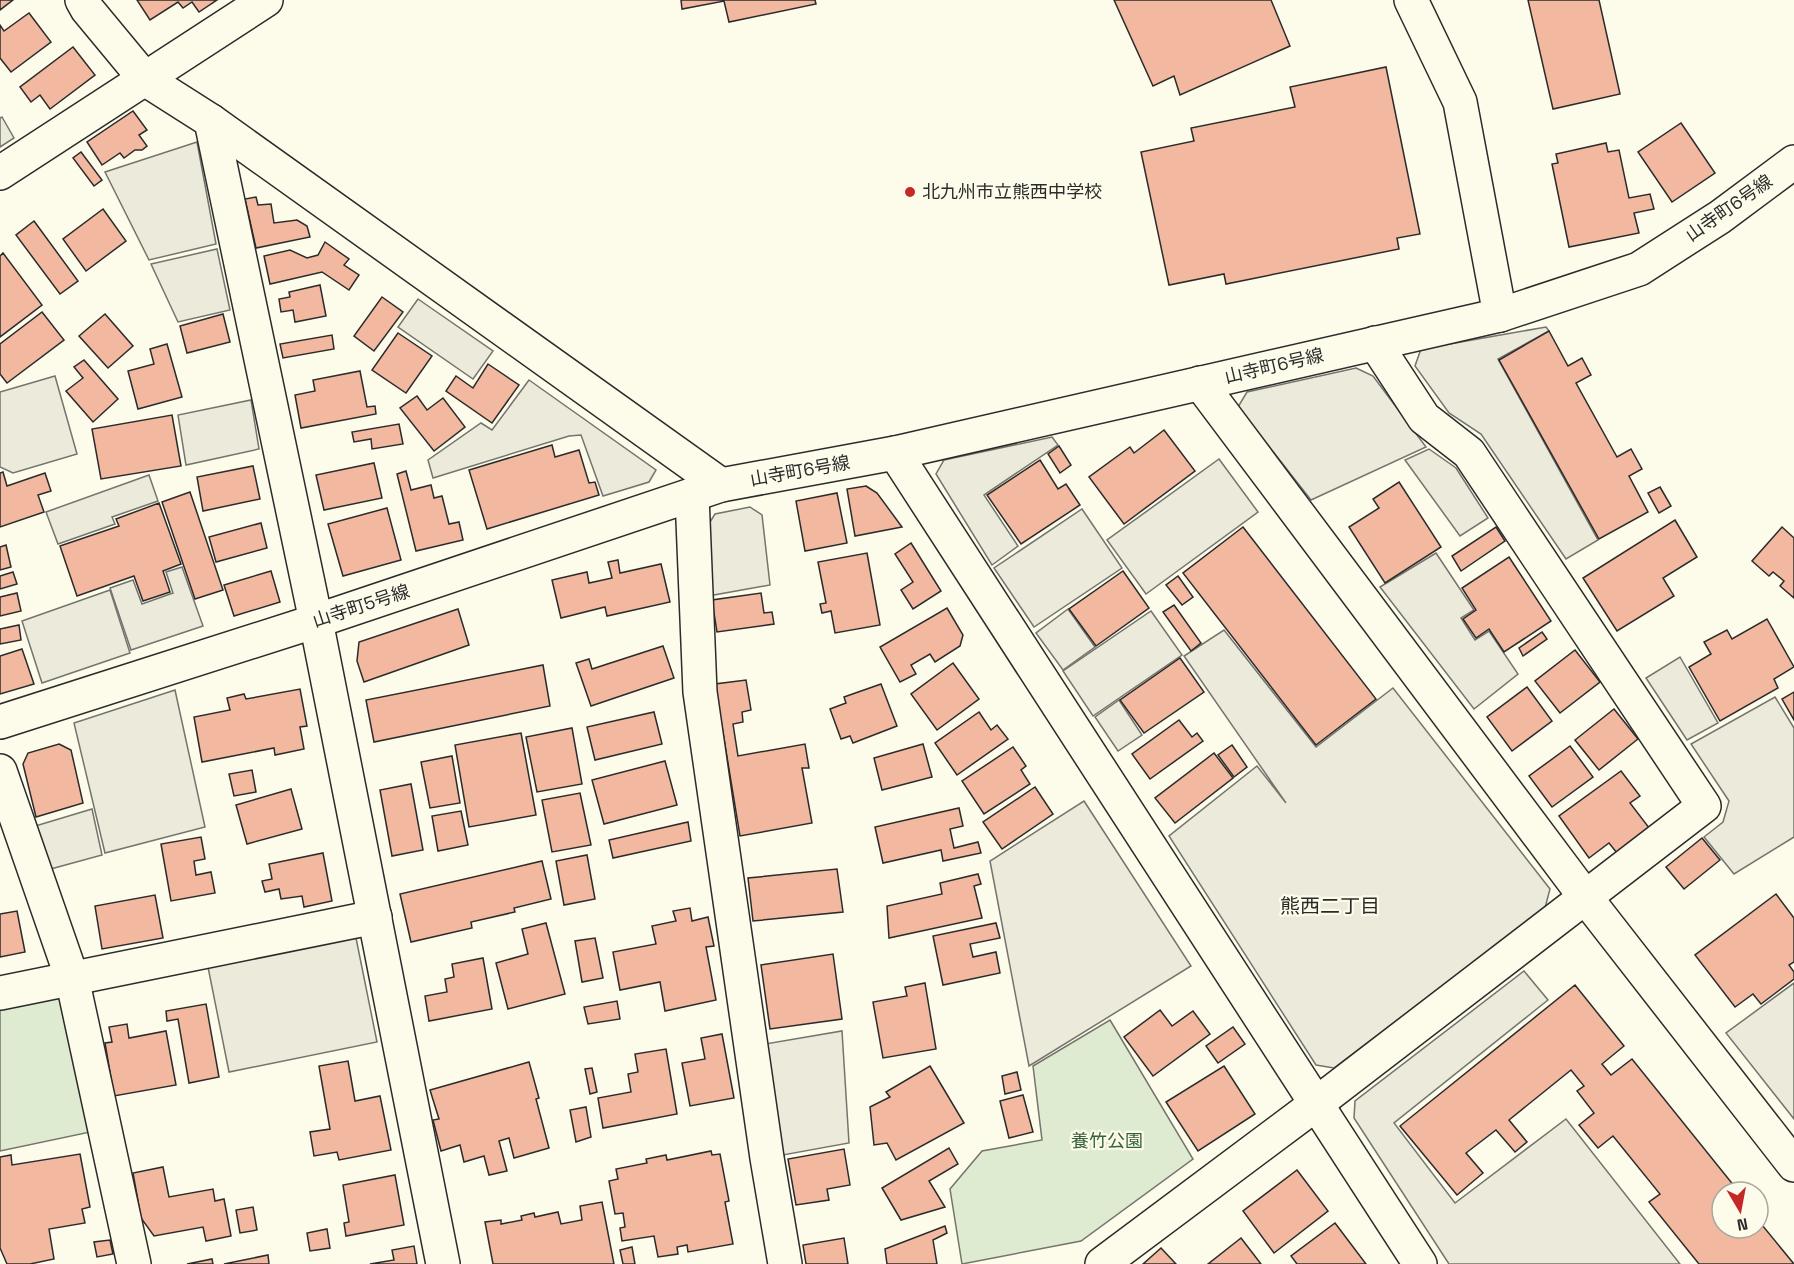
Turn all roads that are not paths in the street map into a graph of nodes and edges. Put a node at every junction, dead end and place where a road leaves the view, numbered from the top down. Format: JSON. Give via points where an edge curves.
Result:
{"nodes":[{"id":1,"x":82,"y":0,"type":"edge"},
{"id":2,"x":266,"y":0,"type":"edge"},
{"id":3,"x":1411,"y":0,"type":"edge"},
{"id":4,"x":146,"y":79,"type":"junction"},
{"id":5,"x":211,"y":121,"type":"junction"},
{"id":6,"x":1794,"y":162,"type":"edge"},
{"id":7,"x":0,"y":173,"type":"edge"},
{"id":8,"x":1500,"y":315,"type":"junction"},
{"id":9,"x":1375,"y":343,"type":"junction"},
{"id":10,"x":1200,"y":383,"type":"junction"},
{"id":11,"x":895,"y":453,"type":"junction"},
{"id":12,"x":706,"y":490,"type":"junction"},
{"id":13,"x":316,"y":621,"type":"junction"},
{"id":14,"x":0,"y":722,"type":"edge"},
{"id":15,"x":0,"y":771,"type":"edge"},
{"id":16,"x":1586,"y":898,"type":"junction"},
{"id":17,"x":375,"y":917,"type":"junction"},
{"id":18,"x":72,"y":978,"type":"junction"},
{"id":19,"x":0,"y":993,"type":"edge"},
{"id":20,"x":1316,"y":1104,"type":"junction"},
{"id":21,"x":1794,"y":1165,"type":"edge"},
{"id":22,"x":134,"y":1264,"type":"edge"},
{"id":23,"x":443,"y":1264,"type":"edge"},
{"id":24,"x":785,"y":1264,"type":"edge"},
{"id":25,"x":1102,"y":1264,"type":"edge"},
{"id":26,"x":1420,"y":1264,"type":"edge"}],
"edges":[{"from":1,"to":4,"type":"street"},
{"from":2,"to":4,"type":"street"},
{"from":3,"to":8,"type":"street","via":[[1460,102]]},
{"from":4,"to":5,"type":"street"},
{"from":4,"to":7,"type":"street"},
{"from":5,"to":12,"type":"street"},
{"from":5,"to":13,"type":"street"},
{"from":6,"to":8,"type":"street","name":"山寺町6号線","via":[[1720,217],[1639,269]]},
{"from":8,"to":9,"type":"street","name":"山寺町6号線"},
{"from":9,"to":10,"type":"street","name":"山寺町6号線"},
{"from":9,"to":16,"type":"street","via":[[1424,418],[1469,453],[1704,806]]},
{"from":10,"to":11,"type":"street","name":"山寺町6号線"},
{"from":10,"to":16,"type":"street"},
{"from":11,"to":12,"type":"street","name":"山寺町6号線"},
{"from":11,"to":20,"type":"street"},
{"from":12,"to":13,"type":"street","name":"山寺町5号線"},
{"from":12,"to":24,"type":"street","via":[[700,692]]},
{"from":13,"to":14,"type":"street","name":"山寺町5号線"},
{"from":13,"to":17,"type":"street"},
{"from":15,"to":18,"type":"street"},
{"from":16,"to":20,"type":"street"},
{"from":16,"to":21,"type":"street"},
{"from":17,"to":18,"type":"street"},
{"from":17,"to":23,"type":"street"},
{"from":18,"to":19,"type":"street"},
{"from":18,"to":22,"type":"street"},
{"from":20,"to":25,"type":"street"},
{"from":20,"to":26,"type":"street"}]}
